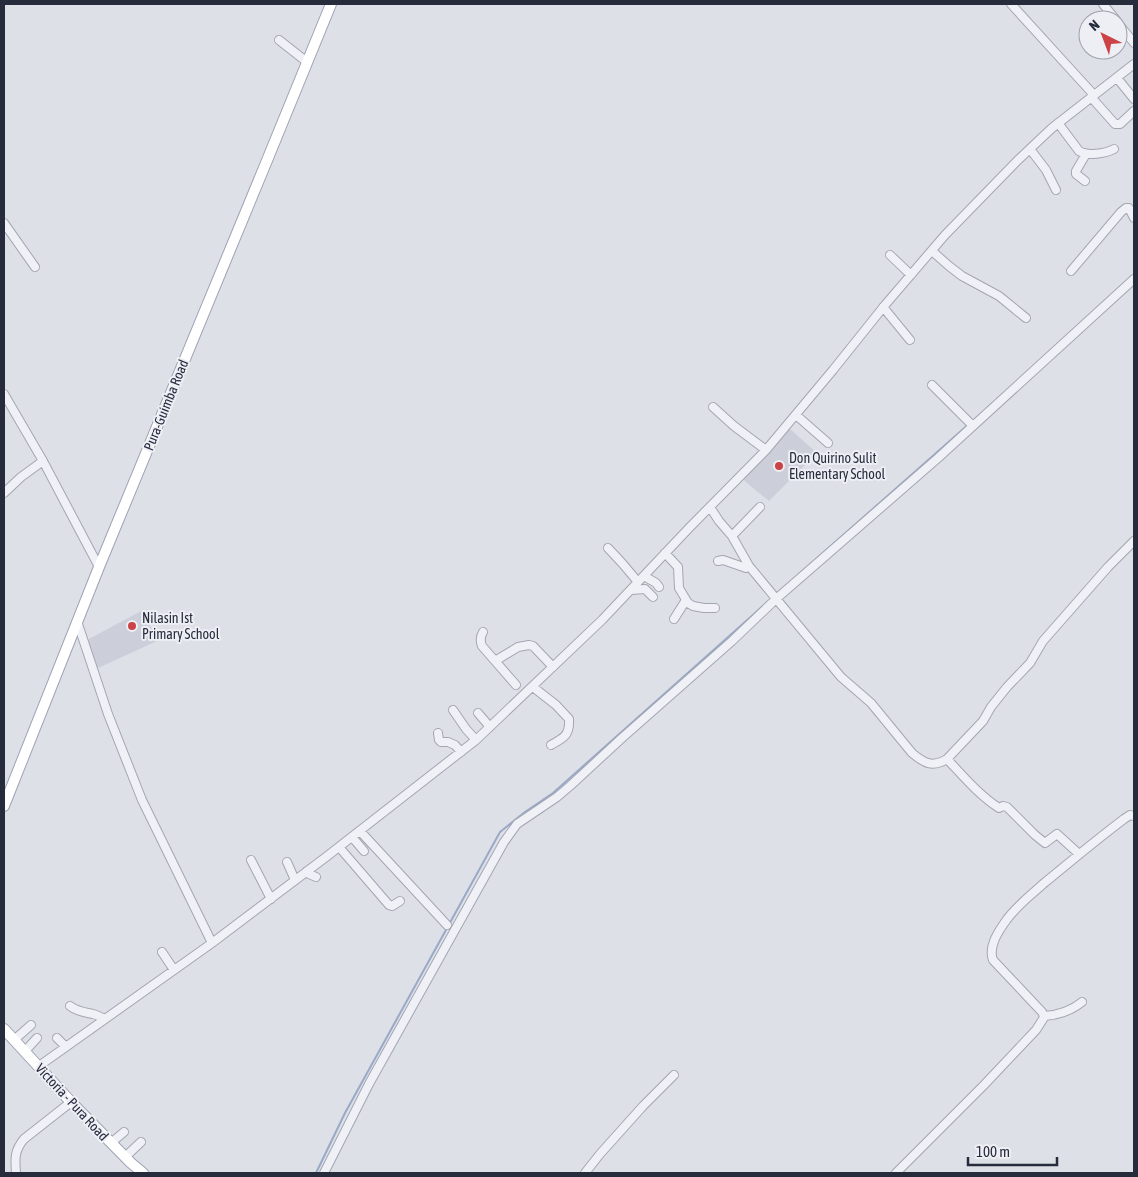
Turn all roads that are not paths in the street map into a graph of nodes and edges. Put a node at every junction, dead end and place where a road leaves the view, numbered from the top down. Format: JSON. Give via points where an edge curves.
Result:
{"nodes":[{"id":1,"x":330,"y":4,"type":"edge"},
{"id":2,"x":1011,"y":4,"type":"edge"},
{"id":3,"x":279,"y":40,"type":"dead end"},
{"id":4,"x":307,"y":62,"type":"junction"},
{"id":5,"x":1134,"y":64,"type":"edge"},
{"id":6,"x":1117,"y":78,"type":"junction"},
{"id":7,"x":1093,"y":96,"type":"junction"},
{"id":8,"x":1134,"y":99,"type":"edge"},
{"id":9,"x":1134,"y":111,"type":"edge"},
{"id":10,"x":1058,"y":123,"type":"junction"},
{"id":11,"x":1030,"y":149,"type":"junction"},
{"id":12,"x":1114,"y":149,"type":"dead end"},
{"id":13,"x":1086,"y":154,"type":"junction"},
{"id":14,"x":1084,"y":181,"type":"dead end"},
{"id":15,"x":1056,"y":190,"type":"dead end"},
{"id":16,"x":1134,"y":218,"type":"edge"},
{"id":17,"x":4,"y":223,"type":"edge"},
{"id":18,"x":932,"y":251,"type":"junction"},
{"id":19,"x":890,"y":255,"type":"dead end"},
{"id":20,"x":35,"y":267,"type":"dead end"},
{"id":21,"x":1071,"y":271,"type":"dead end"},
{"id":22,"x":911,"y":275,"type":"junction"},
{"id":23,"x":1134,"y":279,"type":"edge"},
{"id":24,"x":883,"y":307,"type":"junction"},
{"id":25,"x":1026,"y":318,"type":"dead end"},
{"id":26,"x":910,"y":340,"type":"dead end"},
{"id":27,"x":932,"y":385,"type":"dead end"},
{"id":28,"x":4,"y":394,"type":"edge"},
{"id":29,"x":713,"y":407,"type":"dead end"},
{"id":30,"x":796,"y":415,"type":"junction"},
{"id":31,"x":973,"y":426,"type":"junction"},
{"id":32,"x":828,"y":443,"type":"dead end"},
{"id":33,"x":766,"y":450,"type":"junction"},
{"id":34,"x":43,"y":461,"type":"junction"},
{"id":35,"x":4,"y":493,"type":"edge"},
{"id":36,"x":710,"y":507,"type":"junction"},
{"id":37,"x":760,"y":507,"type":"dead end"},
{"id":38,"x":732,"y":536,"type":"junction"},
{"id":39,"x":1134,"y":541,"type":"edge"},
{"id":40,"x":608,"y":548,"type":"dead end"},
{"id":41,"x":666,"y":553,"type":"junction"},
{"id":42,"x":718,"y":561,"type":"dead end"},
{"id":43,"x":749,"y":566,"type":"junction"},
{"id":44,"x":99,"y":567,"type":"junction"},
{"id":45,"x":641,"y":579,"type":"junction"},
{"id":46,"x":659,"y":587,"type":"dead end"},
{"id":47,"x":630,"y":590,"type":"junction"},
{"id":48,"x":653,"y":597,"type":"dead end"},
{"id":49,"x":776,"y":599,"type":"junction"},
{"id":50,"x":686,"y":600,"type":"junction"},
{"id":51,"x":715,"y":608,"type":"dead end"},
{"id":52,"x":674,"y":619,"type":"dead end"},
{"id":53,"x":77,"y":621,"type":"junction"},
{"id":54,"x":483,"y":632,"type":"dead end"},
{"id":55,"x":495,"y":661,"type":"junction"},
{"id":56,"x":553,"y":667,"type":"junction"},
{"id":57,"x":516,"y":685,"type":"dead end"},
{"id":58,"x":533,"y":686,"type":"junction"},
{"id":59,"x":454,"y":710,"type":"dead end"},
{"id":60,"x":478,"y":713,"type":"dead end"},
{"id":61,"x":490,"y":727,"type":"junction"},
{"id":62,"x":438,"y":733,"type":"dead end"},
{"id":63,"x":476,"y":740,"type":"junction"},
{"id":64,"x":551,"y":745,"type":"dead end"},
{"id":65,"x":461,"y":752,"type":"junction"},
{"id":66,"x":947,"y":759,"type":"junction"},
{"id":67,"x":4,"y":806,"type":"edge"},
{"id":68,"x":1134,"y":816,"type":"edge"},
{"id":69,"x":360,"y":831,"type":"junction"},
{"id":70,"x":352,"y":837,"type":"junction"},
{"id":71,"x":339,"y":847,"type":"junction"},
{"id":72,"x":364,"y":851,"type":"dead end"},
{"id":73,"x":1079,"y":854,"type":"junction"},
{"id":74,"x":251,"y":860,"type":"dead end"},
{"id":75,"x":287,"y":862,"type":"dead end"},
{"id":76,"x":307,"y":872,"type":"junction"},
{"id":77,"x":316,"y":877,"type":"dead end"},
{"id":78,"x":295,"y":880,"type":"junction"},
{"id":79,"x":271,"y":899,"type":"junction"},
{"id":80,"x":400,"y":901,"type":"dead end"},
{"id":81,"x":447,"y":925,"type":"dead end"},
{"id":82,"x":212,"y":943,"type":"junction"},
{"id":83,"x":162,"y":952,"type":"dead end"},
{"id":84,"x":174,"y":970,"type":"junction"},
{"id":85,"x":1082,"y":1002,"type":"dead end"},
{"id":86,"x":70,"y":1006,"type":"dead end"},
{"id":87,"x":1044,"y":1016,"type":"junction"},
{"id":88,"x":105,"y":1019,"type":"junction"},
{"id":89,"x":32,"y":1025,"type":"dead end"},
{"id":90,"x":4,"y":1029,"type":"edge"},
{"id":91,"x":37,"y":1038,"type":"dead end"},
{"id":92,"x":57,"y":1038,"type":"dead end"},
{"id":93,"x":14,"y":1040,"type":"junction"},
{"id":94,"x":66,"y":1047,"type":"junction"},
{"id":95,"x":25,"y":1051,"type":"junction"},
{"id":96,"x":39,"y":1066,"type":"junction"},
{"id":97,"x":674,"y":1075,"type":"dead end"},
{"id":98,"x":71,"y":1102,"type":"junction"},
{"id":99,"x":124,"y":1132,"type":"dead end"},
{"id":100,"x":141,"y":1142,"type":"dead end"},
{"id":101,"x":111,"y":1143,"type":"junction"},
{"id":102,"x":125,"y":1157,"type":"junction"},
{"id":103,"x":16,"y":1173,"type":"edge"},
{"id":104,"x":143,"y":1173,"type":"edge"},
{"id":105,"x":324,"y":1173,"type":"edge"},
{"id":106,"x":585,"y":1173,"type":"edge"},
{"id":107,"x":896,"y":1173,"type":"edge"}],
"edges":[{"from":1,"to":4,"type":"main road","name":"Pura-Guimba Road"},
{"from":2,"to":7,"type":"street"},
{"from":3,"to":4,"type":"street"},
{"from":4,"to":44,"type":"main road","name":"Pura-Guimba Road"},
{"from":5,"to":6,"type":"street"},
{"from":6,"to":7,"type":"street"},
{"from":6,"to":8,"type":"street"},
{"from":7,"to":9,"type":"street","via":[[1115,124],[1120,124]]},
{"from":7,"to":10,"type":"street"},
{"from":10,"to":11,"type":"street"},
{"from":10,"to":13,"type":"street","via":[[1079,151]]},
{"from":11,"to":15,"type":"street"},
{"from":11,"to":18,"type":"street"},
{"from":12,"to":13,"type":"street","via":[[1107,153]]},
{"from":13,"to":14,"type":"street","via":[[1076,171]]},
{"from":16,"to":21,"type":"street","via":[[1129,208],[1121,212]]},
{"from":17,"to":20,"type":"street"},
{"from":18,"to":22,"type":"street"},
{"from":18,"to":25,"type":"street","via":[[962,276],[999,296]]},
{"from":19,"to":22,"type":"street"},
{"from":22,"to":24,"type":"street"},
{"from":23,"to":31,"type":"street"},
{"from":24,"to":26,"type":"street"},
{"from":24,"to":30,"type":"street"},
{"from":27,"to":31,"type":"street"},
{"from":28,"to":34,"type":"street"},
{"from":29,"to":33,"type":"street"},
{"from":30,"to":32,"type":"street"},
{"from":30,"to":33,"type":"street"},
{"from":31,"to":49,"type":"street"},
{"from":33,"to":36,"type":"street"},
{"from":34,"to":35,"type":"street"},
{"from":34,"to":44,"type":"street"},
{"from":36,"to":38,"type":"street"},
{"from":36,"to":41,"type":"street"},
{"from":37,"to":38,"type":"street"},
{"from":38,"to":43,"type":"street"},
{"from":39,"to":66,"type":"street","via":[[1043,640],[1030,663]]},
{"from":40,"to":45,"type":"street"},
{"from":41,"to":45,"type":"street"},
{"from":41,"to":50,"type":"street","via":[[678,568],[679,588]]},
{"from":42,"to":43,"type":"street"},
{"from":43,"to":49,"type":"street"},
{"from":44,"to":53,"type":"main road","name":"Pura-Guimba Road"},
{"from":45,"to":46,"type":"street"},
{"from":45,"to":47,"type":"street"},
{"from":47,"to":48,"type":"street","via":[[645,589]]},
{"from":47,"to":56,"type":"street"},
{"from":49,"to":66,"type":"street","via":[[912,752],[927,763],[936,764]]},
{"from":49,"to":105,"type":"street","via":[[570,786],[513,828],[414,1001]]},
{"from":50,"to":51,"type":"street","via":[[693,606]]},
{"from":50,"to":52,"type":"street"},
{"from":53,"to":67,"type":"main road","name":"Pura-Guimba Road"},
{"from":53,"to":82,"type":"street","via":[[108,714],[142,800]]},
{"from":54,"to":55,"type":"street","via":[[480,636],[482,646]]},
{"from":55,"to":56,"type":"street","via":[[529,644]]},
{"from":55,"to":57,"type":"street"},
{"from":56,"to":58,"type":"street"},
{"from":58,"to":61,"type":"street"},
{"from":58,"to":64,"type":"street","via":[[569,719],[568,733]]},
{"from":59,"to":63,"type":"street"},
{"from":60,"to":61,"type":"street"},
{"from":61,"to":63,"type":"street"},
{"from":62,"to":65,"type":"street","via":[[441,742],[455,745]]},
{"from":63,"to":65,"type":"street"},
{"from":65,"to":69,"type":"street"},
{"from":66,"to":73,"type":"street","via":[[991,802],[999,808],[1007,807],[1045,843],[1057,834]]},
{"from":68,"to":73,"type":"street","via":[[1124,819]]},
{"from":69,"to":70,"type":"street"},
{"from":69,"to":81,"type":"street"},
{"from":70,"to":71,"type":"street"},
{"from":70,"to":72,"type":"street"},
{"from":71,"to":76,"type":"street"},
{"from":71,"to":80,"type":"street","via":[[389,905]]},
{"from":73,"to":87,"type":"street","via":[[1005,921],[991,949],[993,960]]},
{"from":74,"to":79,"type":"street"},
{"from":75,"to":78,"type":"street"},
{"from":76,"to":77,"type":"street"},
{"from":76,"to":78,"type":"street"},
{"from":78,"to":79,"type":"street"},
{"from":79,"to":82,"type":"street"},
{"from":82,"to":84,"type":"street"},
{"from":83,"to":84,"type":"street"},
{"from":84,"to":88,"type":"street"},
{"from":85,"to":87,"type":"street","via":[[1070,1010]]},
{"from":86,"to":88,"type":"street"},
{"from":87,"to":107,"type":"street","via":[[1036,1030]]},
{"from":88,"to":94,"type":"street"},
{"from":89,"to":93,"type":"street"},
{"from":90,"to":93,"type":"main road","name":"Victoria - Pura Road"},
{"from":91,"to":95,"type":"street"},
{"from":92,"to":94,"type":"street"},
{"from":93,"to":95,"type":"main road","name":"Victoria - Pura Road"},
{"from":94,"to":96,"type":"street"},
{"from":95,"to":96,"type":"main road","name":"Victoria - Pura Road"},
{"from":96,"to":98,"type":"main road","name":"Victoria - Pura Road"},
{"from":97,"to":106,"type":"street","via":[[642,1106]]},
{"from":98,"to":101,"type":"main road","name":"Victoria - Pura Road"},
{"from":98,"to":103,"type":"street","via":[[24,1139],[16,1154]]},
{"from":99,"to":101,"type":"street"},
{"from":100,"to":102,"type":"street"},
{"from":101,"to":102,"type":"main road","name":"Victoria - Pura Road"},
{"from":102,"to":104,"type":"main road","name":"Victoria - Pura Road"}]}
